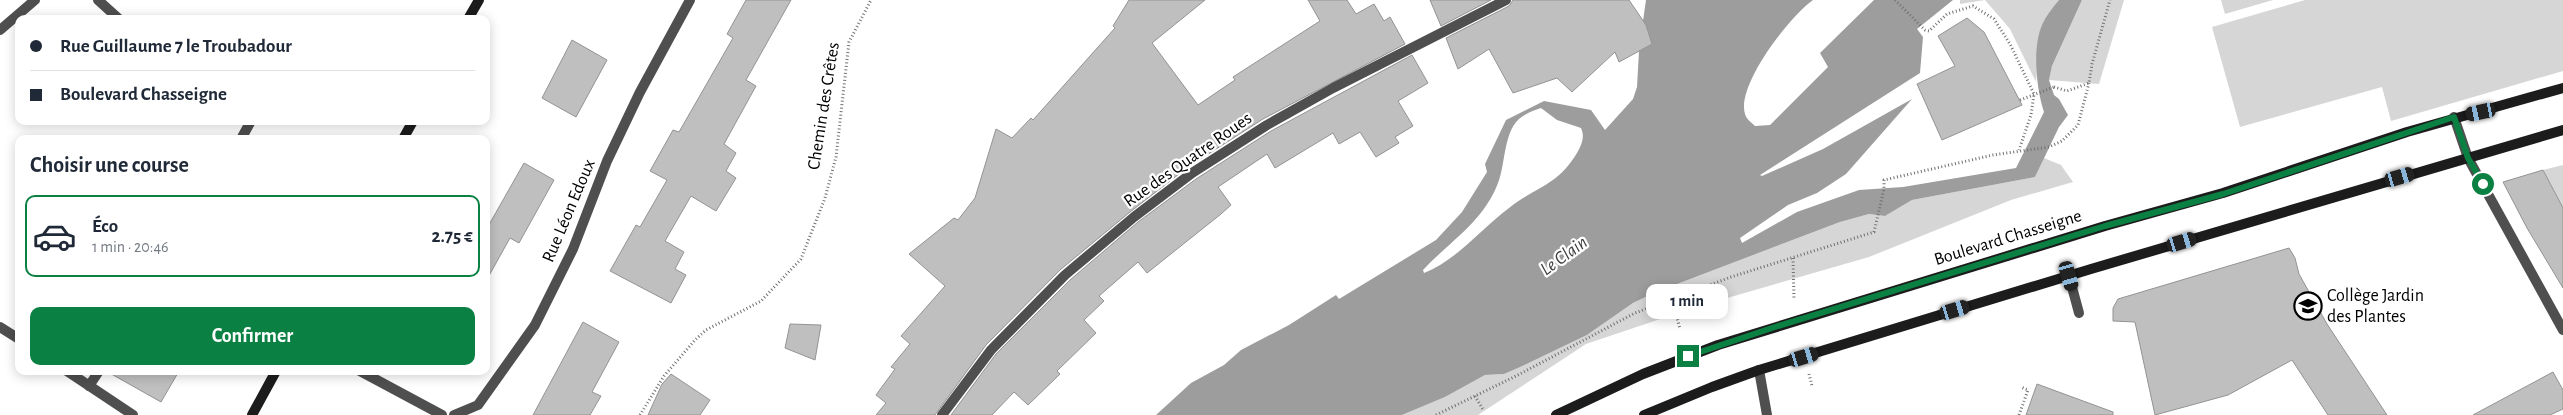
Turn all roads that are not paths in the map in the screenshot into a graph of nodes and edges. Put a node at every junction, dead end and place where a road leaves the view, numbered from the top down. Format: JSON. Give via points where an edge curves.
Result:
{"nodes":[{"id":1,"x":35,"y":0,"type":"edge"},
{"id":2,"x":98,"y":0,"type":"edge"},
{"id":3,"x":479,"y":0,"type":"edge"},
{"id":4,"x":690,"y":0,"type":"edge"},
{"id":5,"x":1506,"y":0,"type":"edge"},
{"id":6,"x":18,"y":15,"type":"edge"},
{"id":7,"x":115,"y":15,"type":"edge"},
{"id":8,"x":470,"y":15,"type":"edge"},
{"id":9,"x":15,"y":17,"type":"edge"},
{"id":10,"x":0,"y":30,"type":"edge"},
{"id":11,"x":2563,"y":88,"type":"edge"},
{"id":12,"x":2454,"y":117,"type":"junction"},
{"id":13,"x":2563,"y":130,"type":"edge"},
{"id":14,"x":2468,"y":158,"type":"junction"},
{"id":15,"x":2069,"y":276,"type":"junction"},
{"id":16,"x":2080,"y":312,"type":"dead end"},
{"id":17,"x":0,"y":327,"type":"edge"},
{"id":18,"x":2563,"y":330,"type":"edge"},
{"id":19,"x":15,"y":337,"type":"edge"},
{"id":20,"x":1759,"y":370,"type":"junction"},
{"id":21,"x":73,"y":375,"type":"edge"},
{"id":22,"x":97,"y":375,"type":"edge"},
{"id":23,"x":274,"y":375,"type":"edge"},
{"id":24,"x":367,"y":375,"type":"edge"},
{"id":25,"x":90,"y":386,"type":"junction"},
{"id":26,"x":133,"y":415,"type":"edge"},
{"id":27,"x":252,"y":415,"type":"edge"},
{"id":28,"x":442,"y":415,"type":"edge"},
{"id":29,"x":454,"y":415,"type":"edge"},
{"id":30,"x":942,"y":415,"type":"edge"},
{"id":31,"x":1556,"y":415,"type":"edge"},
{"id":32,"x":1644,"y":415,"type":"edge"},
{"id":33,"x":1767,"y":415,"type":"edge"}],
"edges":[{"from":1,"to":6,"type":"street"},
{"from":2,"to":7,"type":"street"},
{"from":3,"to":8,"type":"main road"},
{"from":4,"to":29,"type":"street","name":"Rue Léon Edoux","via":[[607,161],[573,249],[535,325],[478,405]]},
{"from":5,"to":30,"type":"street","name":"Rue des Quatre Roues","via":[[1333,88],[1192,173],[1065,275],[991,350]]},
{"from":9,"to":10,"type":"street"},
{"from":11,"to":12,"type":"main road","name":"Boulevard Chasseigne","via":[[2494,109]]},
{"from":12,"to":14,"type":"street"},
{"from":12,"to":31,"type":"main road","name":"Boulevard Chasseigne","via":[[2223,194],[2105,226],[1718,345],[1643,374]]},
{"from":13,"to":14,"type":"main road"},
{"from":14,"to":15,"type":"main road"},
{"from":14,"to":18,"type":"street"},
{"from":15,"to":16,"type":"street"},
{"from":15,"to":20,"type":"main road"},
{"from":17,"to":19,"type":"street"},
{"from":20,"to":32,"type":"main road"},
{"from":20,"to":33,"type":"street"},
{"from":21,"to":25,"type":"street"},
{"from":22,"to":25,"type":"street"},
{"from":23,"to":27,"type":"main road"},
{"from":24,"to":28,"type":"street"},
{"from":25,"to":26,"type":"street"}]}
